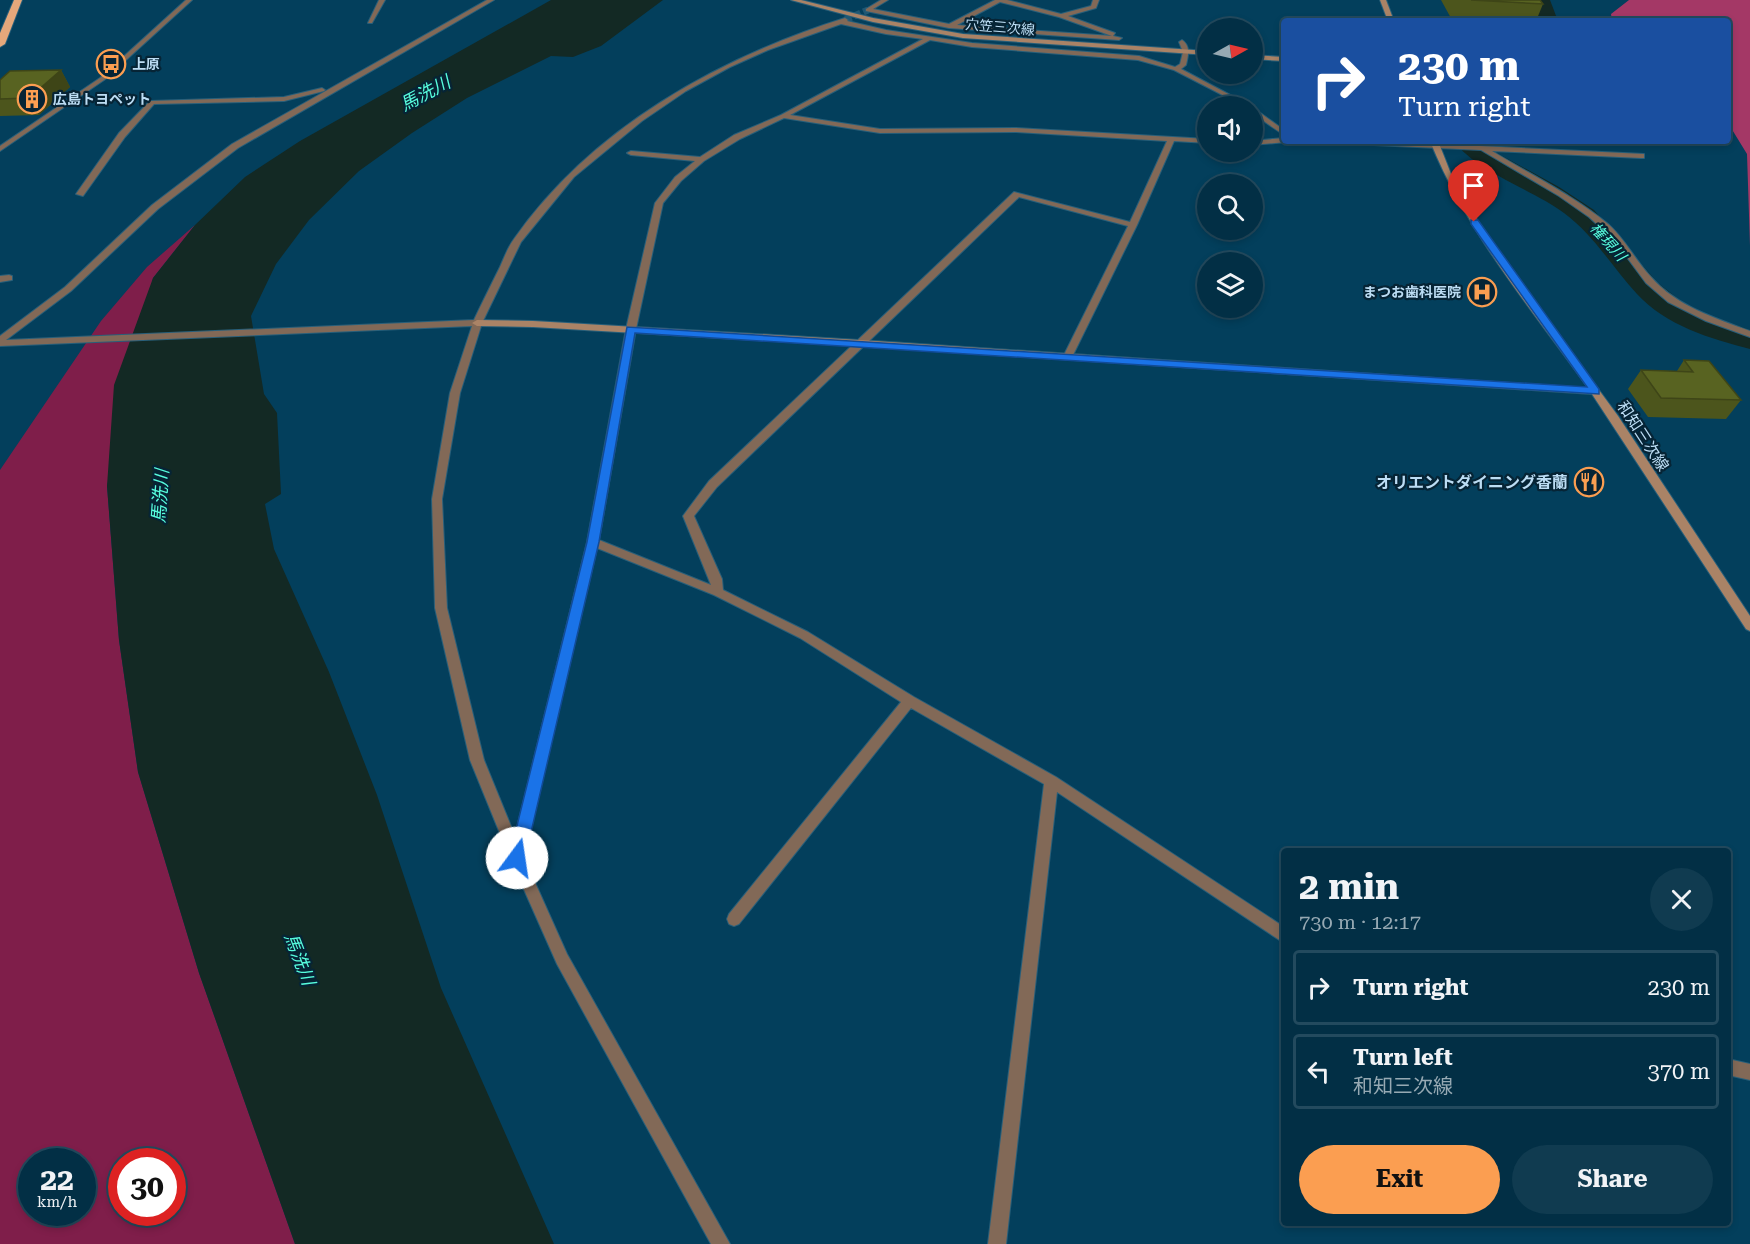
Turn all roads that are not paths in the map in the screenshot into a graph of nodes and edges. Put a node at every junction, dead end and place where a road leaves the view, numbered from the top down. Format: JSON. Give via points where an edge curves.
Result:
{"nodes":[{"id":1,"x":18,"y":0,"type":"edge"},
{"id":2,"x":189,"y":0,"type":"edge"},
{"id":3,"x":382,"y":0,"type":"edge"},
{"id":4,"x":490,"y":0,"type":"edge"},
{"id":5,"x":794,"y":0,"type":"edge"},
{"id":6,"x":885,"y":0,"type":"edge"},
{"id":7,"x":999,"y":0,"type":"edge"},
{"id":8,"x":1096,"y":0,"type":"edge"},
{"id":9,"x":1383,"y":0,"type":"edge"},
{"id":10,"x":1061,"y":16,"type":"junction"},
{"id":11,"x":1390,"y":18,"type":"edge"},
{"id":12,"x":370,"y":22,"type":"dead end"},
{"id":13,"x":950,"y":26,"type":"junction"},
{"id":14,"x":928,"y":39,"type":"junction"},
{"id":15,"x":1182,"y":42,"type":"dead end"},
{"id":16,"x":0,"y":44,"type":"edge"},
{"id":17,"x":1186,"y":52,"type":"junction"},
{"id":18,"x":1197,"y":52,"type":"edge"},
{"id":19,"x":1263,"y":58,"type":"edge"},
{"id":20,"x":1281,"y":59,"type":"edge"},
{"id":21,"x":1176,"y":69,"type":"junction"},
{"id":22,"x":322,"y":90,"type":"dead end"},
{"id":23,"x":1229,"y":96,"type":"edge"},
{"id":24,"x":783,"y":116,"type":"junction"},
{"id":25,"x":1263,"y":117,"type":"edge"},
{"id":26,"x":1281,"y":131,"type":"edge"},
{"id":27,"x":1171,"y":139,"type":"junction"},
{"id":28,"x":1197,"y":140,"type":"edge"},
{"id":29,"x":1281,"y":140,"type":"edge"},
{"id":30,"x":1263,"y":142,"type":"edge"},
{"id":31,"x":1435,"y":144,"type":"edge"},
{"id":32,"x":1479,"y":148,"type":"junction"},
{"id":33,"x":0,"y":149,"type":"edge"},
{"id":34,"x":631,"y":153,"type":"dead end"},
{"id":35,"x":1641,"y":156,"type":"dead end"},
{"id":36,"x":701,"y":159,"type":"junction"},
{"id":37,"x":80,"y":194,"type":"dead end"},
{"id":38,"x":1133,"y":225,"type":"junction"},
{"id":39,"x":477,"y":323,"type":"junction"},
{"id":40,"x":631,"y":329,"type":"junction"},
{"id":41,"x":1750,"y":334,"type":"edge"},
{"id":42,"x":0,"y":341,"type":"edge"},
{"id":43,"x":859,"y":343,"type":"junction"},
{"id":44,"x":1068,"y":357,"type":"junction"},
{"id":45,"x":1595,"y":391,"type":"junction"},
{"id":46,"x":593,"y":542,"type":"junction"},
{"id":47,"x":718,"y":592,"type":"junction"},
{"id":48,"x":1750,"y":626,"type":"edge"},
{"id":49,"x":909,"y":700,"type":"junction"},
{"id":50,"x":1051,"y":781,"type":"junction"},
{"id":51,"x":517,"y":858,"type":"junction"},
{"id":52,"x":734,"y":919,"type":"dead end"},
{"id":53,"x":1281,"y":934,"type":"edge"},
{"id":54,"x":1731,"y":1068,"type":"edge"},
{"id":55,"x":1750,"y":1072,"type":"edge"},
{"id":56,"x":721,"y":1244,"type":"edge"},
{"id":57,"x":997,"y":1244,"type":"edge"}],
"edges":[{"from":1,"to":16,"type":"highway"},
{"from":2,"to":33,"type":"street","via":[[102,79]]},
{"from":3,"to":12,"type":"street"},
{"from":4,"to":42,"type":"street","via":[[235,146],[154,207],[68,289]]},
{"from":5,"to":17,"type":"main road","name":"穴笠三次線","via":[[889,24],[963,36]]},
{"from":6,"to":13,"type":"street","via":[[868,10]]},
{"from":7,"to":10,"type":"street"},
{"from":7,"to":13,"type":"street"},
{"from":8,"to":10,"type":"street","via":[[1095,7]]},
{"from":9,"to":11,"type":"main road"},
{"from":10,"to":13,"type":"street","via":[[1119,38]]},
{"from":14,"to":21,"type":"street","via":[[1139,58]]},
{"from":14,"to":24,"type":"street"},
{"from":14,"to":39,"type":"street","via":[[843,21],[766,49],[684,90],[571,175],[517,241]]},
{"from":15,"to":17,"type":"street"},
{"from":17,"to":18,"type":"main road","name":"穴笠三次線"},
{"from":17,"to":21,"type":"street","via":[[1183,65]]},
{"from":19,"to":20,"type":"main road"},
{"from":21,"to":23,"type":"street"},
{"from":22,"to":37,"type":"street","via":[[284,99],[152,102],[122,135]]},
{"from":24,"to":27,"type":"street","via":[[880,131],[1016,130]]},
{"from":24,"to":36,"type":"street"},
{"from":25,"to":26,"type":"street"},
{"from":27,"to":28,"type":"street"},
{"from":27,"to":38,"type":"street"},
{"from":29,"to":30,"type":"street"},
{"from":31,"to":32,"type":"street"},
{"from":31,"to":45,"type":"main road","name":"和知三次線","via":[[1482,234]]},
{"from":32,"to":35,"type":"street"},
{"from":32,"to":41,"type":"street","via":[[1574,202],[1600,222],[1667,298]]},
{"from":34,"to":36,"type":"street"},
{"from":36,"to":40,"type":"street","via":[[659,203]]},
{"from":38,"to":43,"type":"street","via":[[1017,194]]},
{"from":38,"to":44,"type":"street"},
{"from":39,"to":40,"type":"main road"},
{"from":39,"to":42,"type":"street"},
{"from":39,"to":51,"type":"street","via":[[456,393],[437,499],[441,608],[477,760]]},
{"from":40,"to":43,"type":"main road"},
{"from":40,"to":46,"type":"street"},
{"from":43,"to":44,"type":"main road"},
{"from":43,"to":47,"type":"street","via":[[712,484],[688,516]]},
{"from":44,"to":45,"type":"main road"},
{"from":45,"to":48,"type":"main road","name":"和知三次線"},
{"from":46,"to":47,"type":"street"},
{"from":46,"to":51,"type":"street"},
{"from":47,"to":49,"type":"street","via":[[804,635]]},
{"from":49,"to":50,"type":"street"},
{"from":49,"to":52,"type":"street"},
{"from":50,"to":53,"type":"street"},
{"from":50,"to":57,"type":"street"},
{"from":51,"to":56,"type":"street","via":[[562,959]]},
{"from":54,"to":55,"type":"street"}]}
